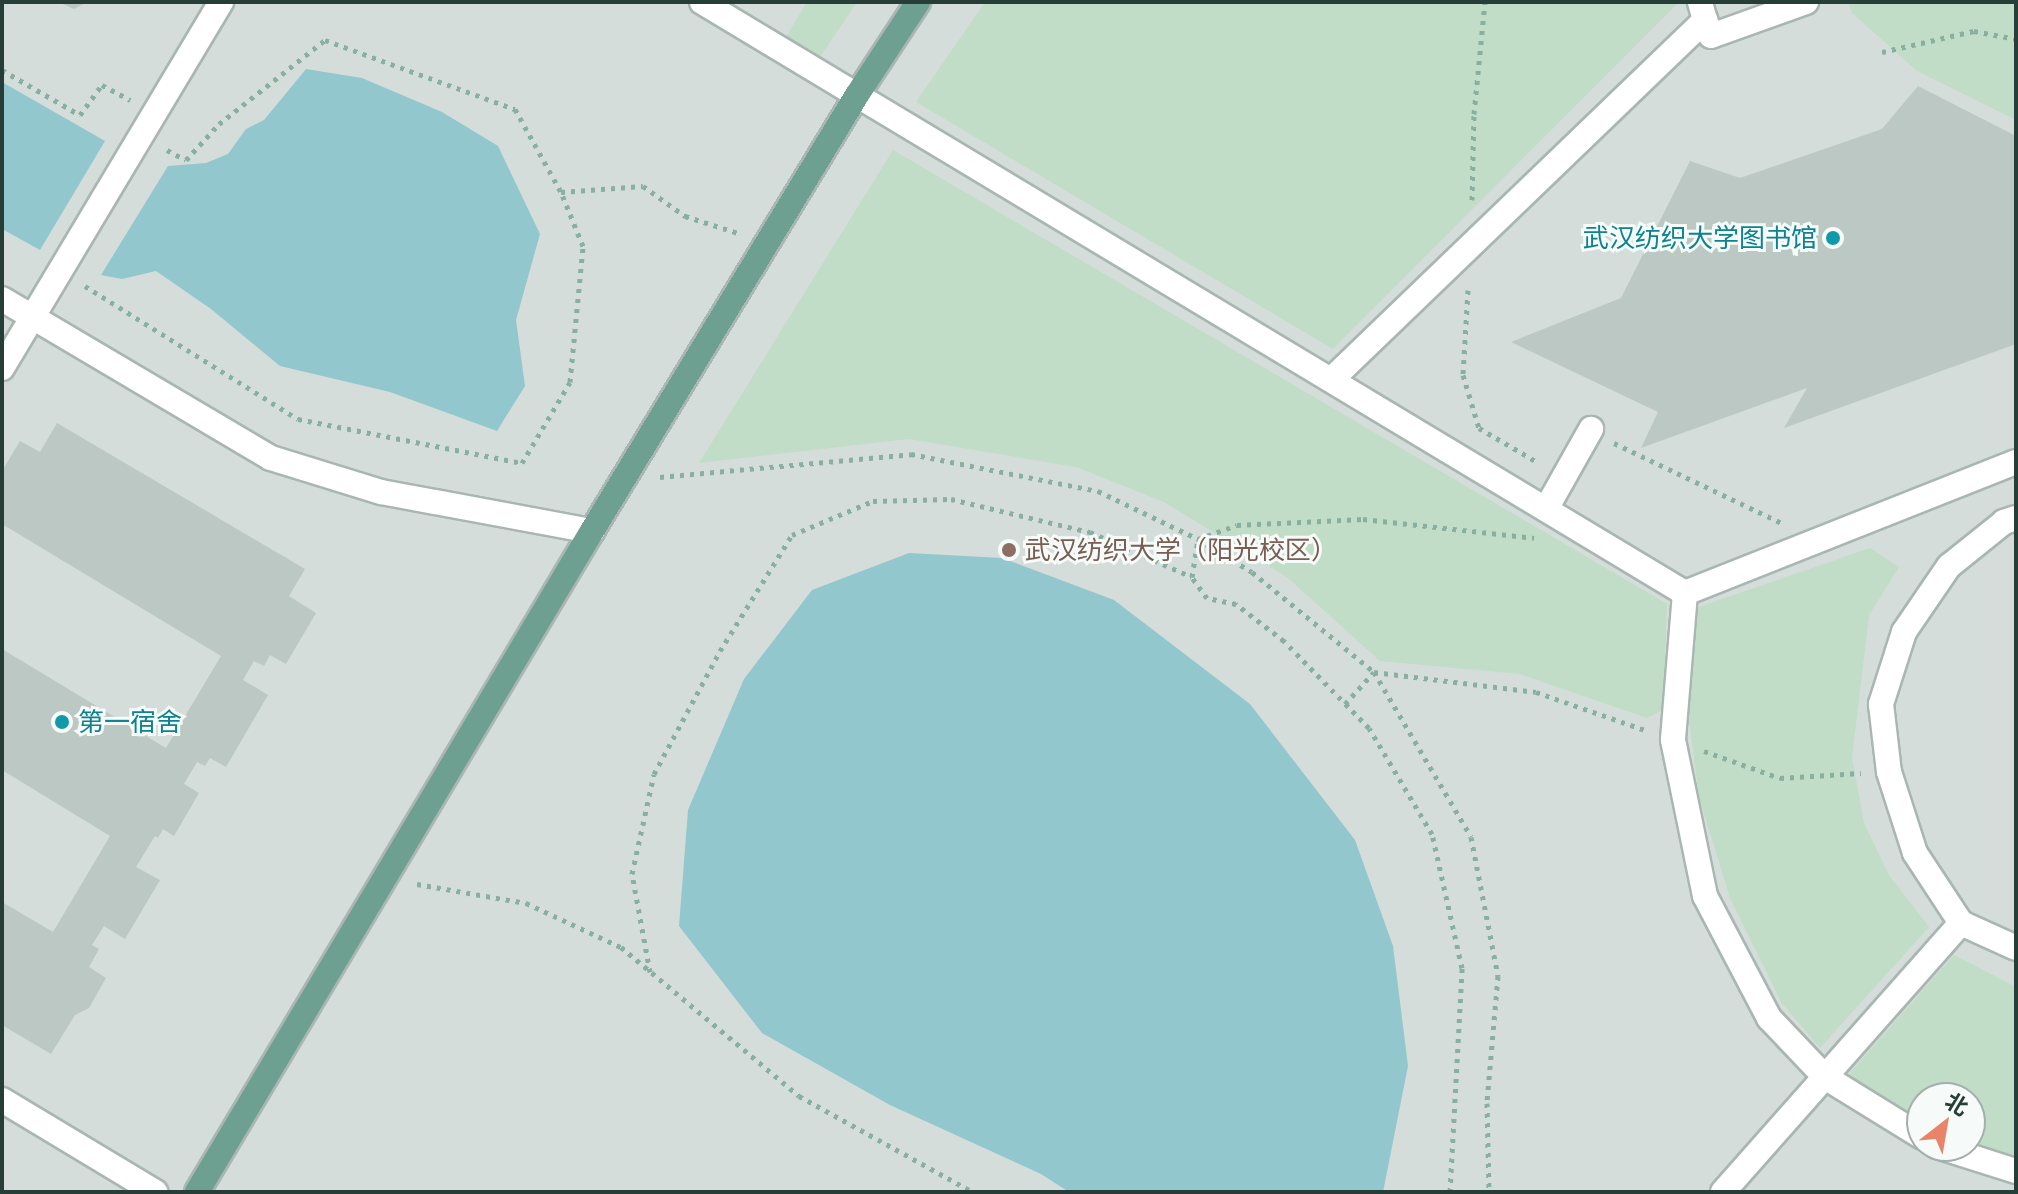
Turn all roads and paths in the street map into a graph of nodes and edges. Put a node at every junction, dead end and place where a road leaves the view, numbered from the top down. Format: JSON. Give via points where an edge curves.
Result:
{"nodes":[{"id":1,"x":221,"y":2,"type":"edge"},
{"id":2,"x":702,"y":2,"type":"edge"},
{"id":3,"x":918,"y":2,"type":"edge"},
{"id":4,"x":1485,"y":2,"type":"edge"},
{"id":5,"x":1806,"y":2,"type":"edge"},
{"id":6,"x":1703,"y":11,"type":"edge"},
{"id":7,"x":2016,"y":39,"type":"edge"},
{"id":8,"x":1882,"y":52,"type":"dead end"},
{"id":9,"x":2,"y":70,"type":"edge"},
{"id":10,"x":857,"y":95,"type":"junction"},
{"id":11,"x":155,"y":113,"type":"junction"},
{"id":12,"x":141,"y":137,"type":"junction"},
{"id":13,"x":561,"y":192,"type":"junction"},
{"id":14,"x":768,"y":242,"type":"junction"},
{"id":15,"x":1471,"y":245,"type":"junction"},
{"id":16,"x":61,"y":271,"type":"junction"},
{"id":17,"x":2,"y":299,"type":"edge"},
{"id":18,"x":32,"y":318,"type":"junction"},
{"id":19,"x":2,"y":368,"type":"edge"},
{"id":20,"x":1332,"y":379,"type":"junction"},
{"id":21,"x":1591,"y":429,"type":"dead end"},
{"id":22,"x":1615,"y":443,"type":"dead end"},
{"id":23,"x":1535,"y":459,"type":"dead end"},
{"id":24,"x":2016,"y":462,"type":"edge"},
{"id":25,"x":623,"y":479,"type":"junction"},
{"id":26,"x":1546,"y":509,"type":"junction"},
{"id":27,"x":2016,"y":518,"type":"edge"},
{"id":28,"x":592,"y":531,"type":"junction"},
{"id":29,"x":1198,"y":539,"type":"junction"},
{"id":30,"x":1545,"y":539,"type":"dead end"},
{"id":31,"x":1819,"y":540,"type":"junction"},
{"id":32,"x":1192,"y":577,"type":"junction"},
{"id":33,"x":1685,"y":593,"type":"junction"},
{"id":34,"x":1374,"y":672,"type":"junction"},
{"id":35,"x":1345,"y":704,"type":"junction"},
{"id":36,"x":1673,"y":740,"type":"junction"},
{"id":37,"x":1889,"y":772,"type":"junction"},
{"id":38,"x":385,"y":878,"type":"junction"},
{"id":39,"x":1961,"y":923,"type":"junction"},
{"id":40,"x":2016,"y":948,"type":"edge"},
{"id":41,"x":650,"y":972,"type":"junction"},
{"id":42,"x":1825,"y":1077,"type":"junction"},
{"id":43,"x":2,"y":1100,"type":"edge"},
{"id":44,"x":1906,"y":1127,"type":"edge"},
{"id":45,"x":1986,"y":1162,"type":"edge"},
{"id":46,"x":2016,"y":1171,"type":"edge"},
{"id":47,"x":155,"y":1192,"type":"edge"},
{"id":48,"x":197,"y":1192,"type":"edge"},
{"id":49,"x":973,"y":1192,"type":"edge"},
{"id":50,"x":1450,"y":1192,"type":"edge"},
{"id":51,"x":1489,"y":1192,"type":"edge"},
{"id":52,"x":1723,"y":1192,"type":"edge"}],
"edges":[{"from":1,"to":11,"type":"street"},
{"from":2,"to":10,"type":"street"},
{"from":3,"to":10,"type":"main road"},
{"from":4,"to":15,"type":"path","via":[[1474,114]]},
{"from":5,"to":6,"type":"street","via":[[1711,36]]},
{"from":6,"to":15,"type":"street"},
{"from":7,"to":8,"type":"path","via":[[1974,31]]},
{"from":9,"to":11,"type":"path","via":[[80,115],[102,85]]},
{"from":10,"to":14,"type":"main road"},
{"from":10,"to":20,"type":"street"},
{"from":11,"to":12,"type":"street"},
{"from":12,"to":13,"type":"path","via":[[186,160],[219,124],[325,40],[515,109]]},
{"from":12,"to":16,"type":"street"},
{"from":13,"to":14,"type":"path","via":[[643,186],[685,216]]},
{"from":13,"to":16,"type":"path","via":[[583,246],[570,382],[522,463],[298,419]]},
{"from":14,"to":25,"type":"main road"},
{"from":15,"to":20,"type":"street"},
{"from":15,"to":23,"type":"path","via":[[1463,375],[1479,428]]},
{"from":16,"to":18,"type":"street"},
{"from":17,"to":18,"type":"street"},
{"from":18,"to":19,"type":"street"},
{"from":18,"to":28,"type":"street","via":[[271,458],[381,492]]},
{"from":20,"to":26,"type":"street"},
{"from":21,"to":26,"type":"street"},
{"from":22,"to":31,"type":"path"},
{"from":24,"to":31,"type":"street"},
{"from":25,"to":28,"type":"main road"},
{"from":25,"to":29,"type":"path","via":[[911,454],[1098,491]]},
{"from":26,"to":33,"type":"street"},
{"from":27,"to":37,"type":"street","via":[[1949,566],[1904,632],[1881,704]]},
{"from":28,"to":38,"type":"main road"},
{"from":29,"to":30,"type":"path","via":[[1237,525],[1363,519]]},
{"from":29,"to":32,"type":"path"},
{"from":29,"to":34,"type":"path","via":[[1252,572]]},
{"from":31,"to":33,"type":"street"},
{"from":32,"to":35,"type":"path","via":[[1207,598],[1236,604],[1284,641]]},
{"from":32,"to":41,"type":"path","via":[[1090,532],[951,499],[873,501],[792,535],[720,651],[654,774],[632,874]]},
{"from":33,"to":36,"type":"street"},
{"from":34,"to":35,"type":"path"},
{"from":34,"to":36,"type":"path","via":[[1536,692]]},
{"from":34,"to":51,"type":"path","via":[[1471,837],[1498,976],[1487,1103]]},
{"from":35,"to":50,"type":"path","via":[[1369,728],[1432,834],[1459,953]]},
{"from":36,"to":37,"type":"path","via":[[1780,778]]},
{"from":36,"to":42,"type":"street","via":[[1705,896],[1769,1018]]},
{"from":37,"to":39,"type":"street","via":[[1915,853]]},
{"from":38,"to":41,"type":"path","via":[[526,903],[621,947]]},
{"from":38,"to":48,"type":"main road"},
{"from":39,"to":40,"type":"street"},
{"from":39,"to":42,"type":"street"},
{"from":41,"to":49,"type":"path","via":[[799,1096]]},
{"from":42,"to":44,"type":"street"},
{"from":42,"to":52,"type":"street"},
{"from":43,"to":47,"type":"street"},
{"from":45,"to":46,"type":"street"}]}
